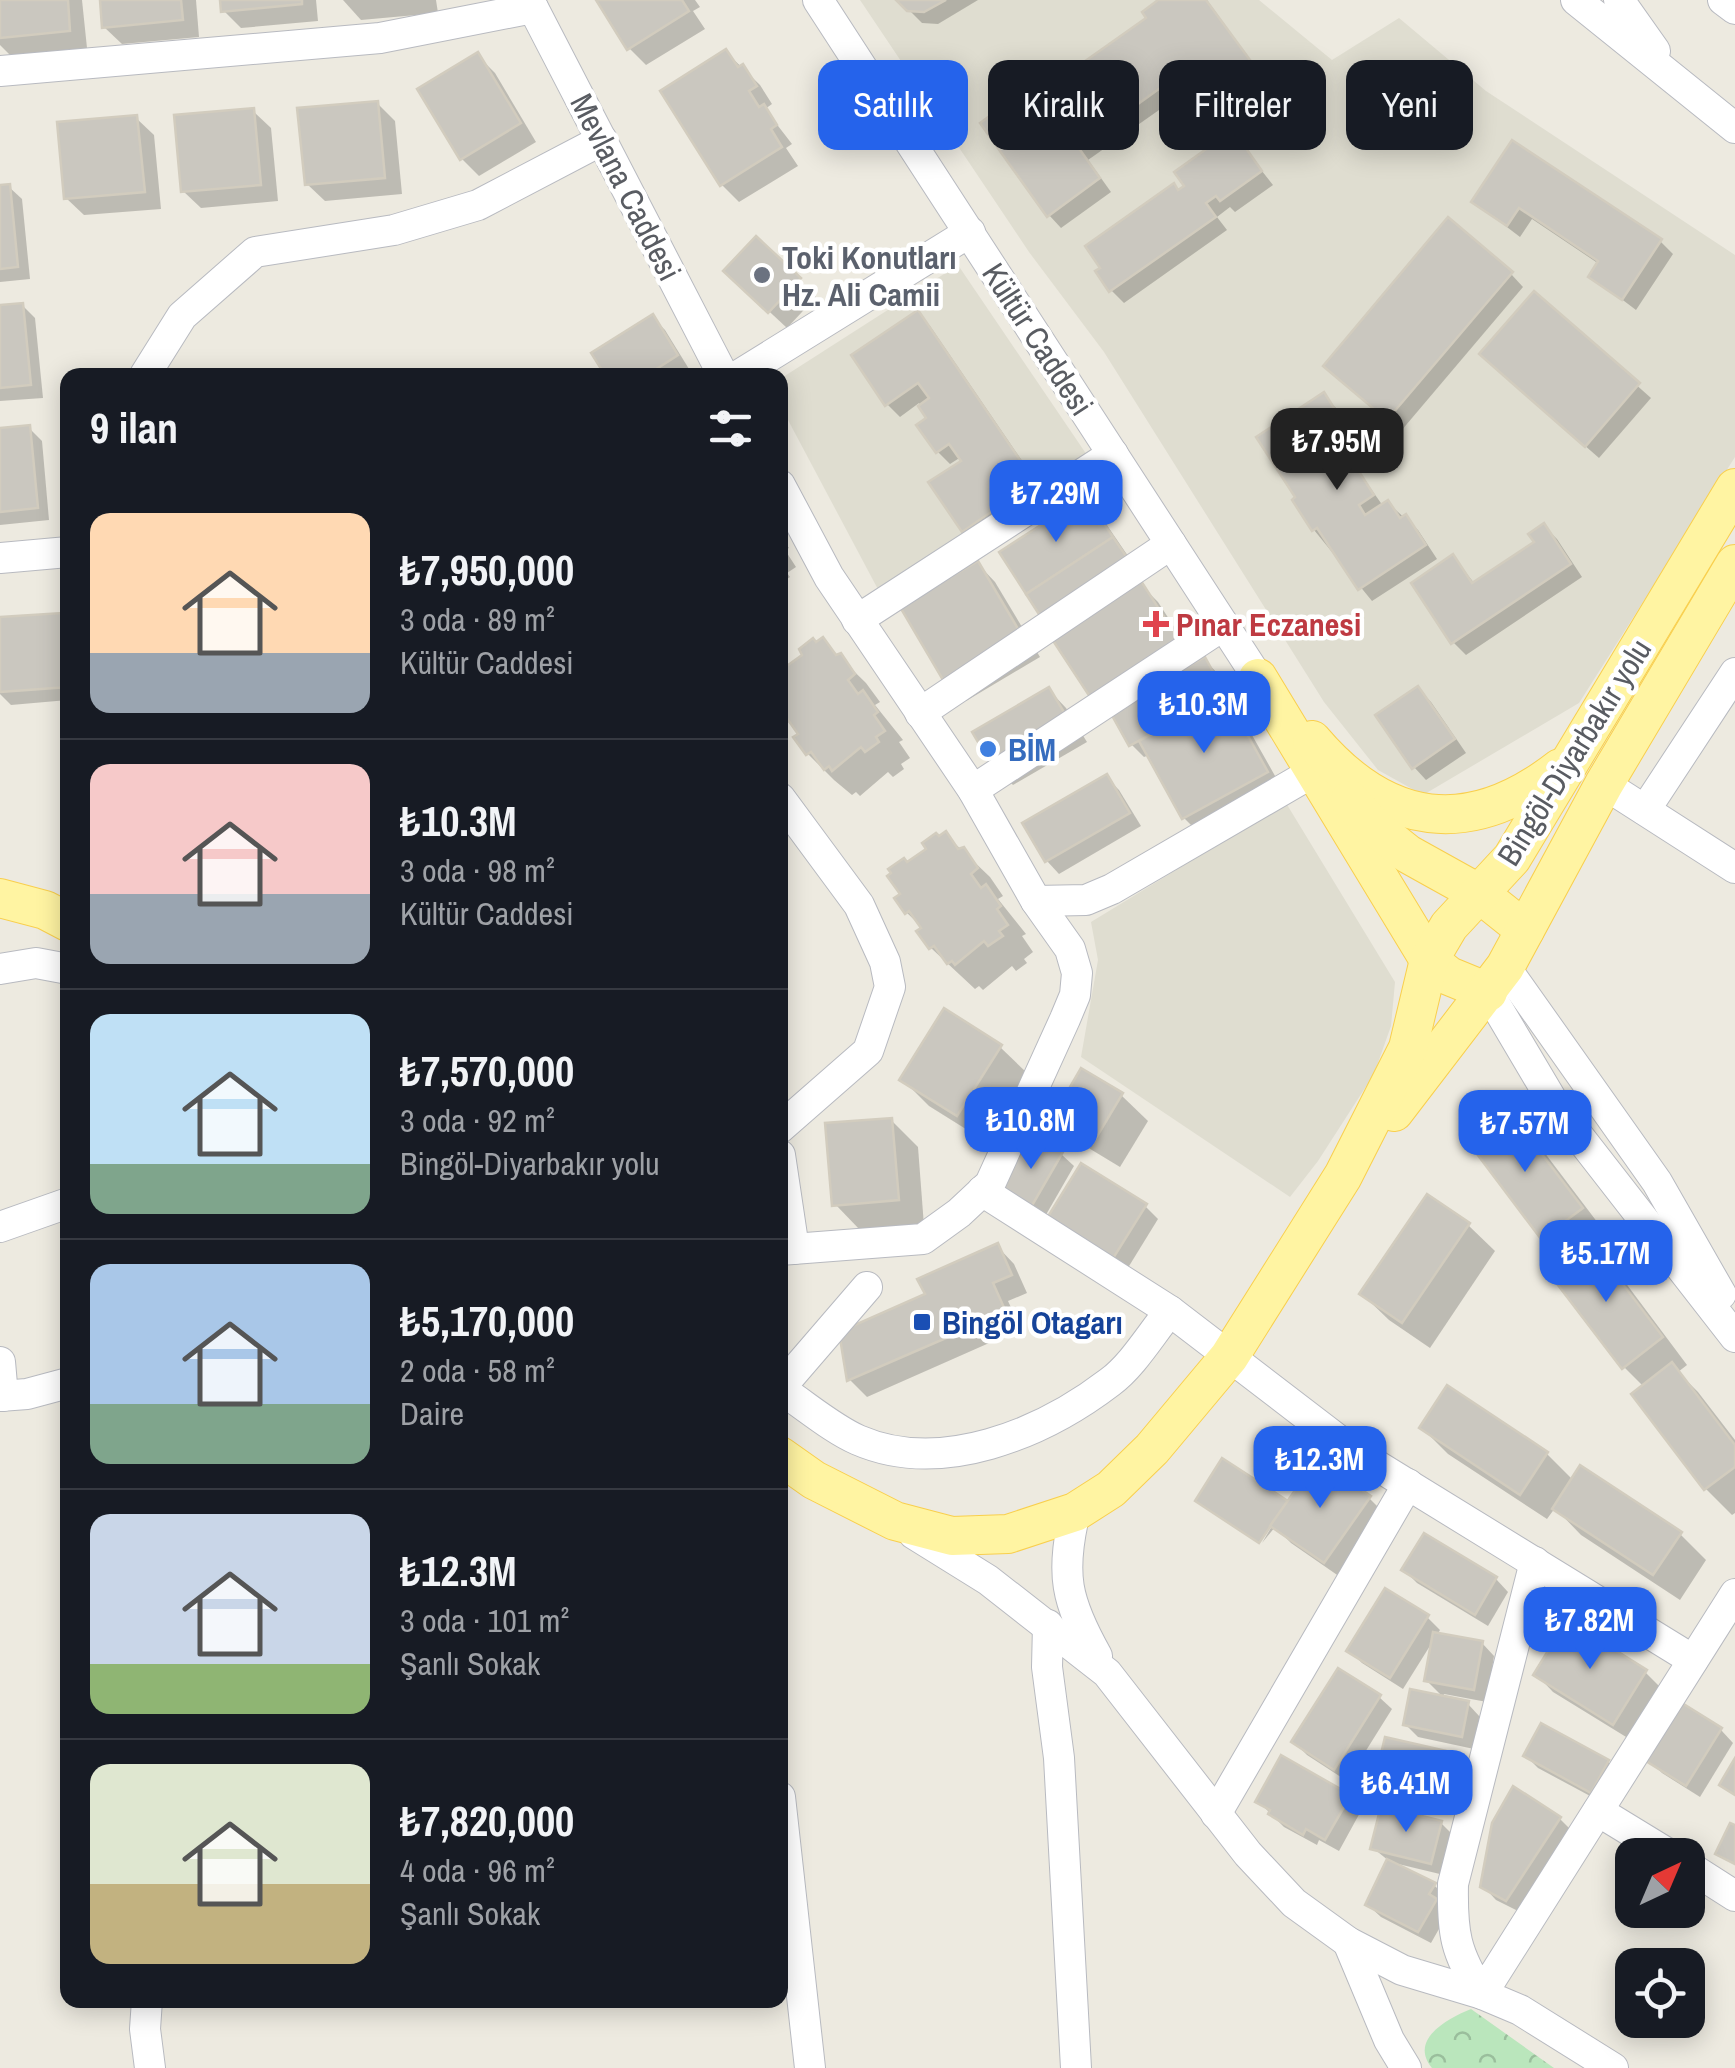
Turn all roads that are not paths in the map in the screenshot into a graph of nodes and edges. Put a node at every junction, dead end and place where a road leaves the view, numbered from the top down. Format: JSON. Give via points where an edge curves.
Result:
{"nodes":[{"id":1,"x":818,"y":0,"type":"edge"},
{"id":2,"x":1576,"y":0,"type":"edge"},
{"id":3,"x":1619,"y":0,"type":"edge"},
{"id":4,"x":1723,"y":0,"type":"edge"},
{"id":5,"x":531,"y":4,"type":"edge"},
{"id":6,"x":1735,"y":9,"type":"edge"},
{"id":7,"x":0,"y":71,"type":"edge"},
{"id":8,"x":1675,"y":79,"type":"junction"},
{"id":9,"x":1735,"y":128,"type":"edge"},
{"id":10,"x":602,"y":140,"type":"junction"},
{"id":11,"x":970,"y":232,"type":"junction"},
{"id":12,"x":149,"y":368,"type":"edge"},
{"id":13,"x":719,"y":368,"type":"edge"},
{"id":14,"x":749,"y":368,"type":"edge"},
{"id":15,"x":1113,"y":454,"type":"junction"},
{"id":16,"x":1735,"y":488,"type":"edge"},
{"id":17,"x":788,"y":500,"type":"edge"},
{"id":18,"x":1171,"y":544,"type":"junction"},
{"id":19,"x":60,"y":553,"type":"edge"},
{"id":20,"x":0,"y":558,"type":"edge"},
{"id":21,"x":1735,"y":564,"type":"edge"},
{"id":22,"x":856,"y":620,"type":"junction"},
{"id":23,"x":1224,"y":625,"type":"junction"},
{"id":24,"x":1735,"y":673,"type":"edge"},
{"id":25,"x":1258,"y":678,"type":"junction"},
{"id":26,"x":920,"y":713,"type":"junction"},
{"id":27,"x":1572,"y":758,"type":"junction"},
{"id":28,"x":1314,"y":771,"type":"junction"},
{"id":29,"x":1604,"y":784,"type":"junction"},
{"id":30,"x":973,"y":790,"type":"junction"},
{"id":31,"x":788,"y":809,"type":"edge"},
{"id":32,"x":1645,"y":810,"type":"junction"},
{"id":33,"x":1732,"y":861,"type":"edge"},
{"id":34,"x":1480,"y":894,"type":"junction"},
{"id":35,"x":0,"y":898,"type":"edge"},
{"id":36,"x":1036,"y":902,"type":"junction"},
{"id":37,"x":60,"y":918,"type":"edge"},
{"id":38,"x":1526,"y":930,"type":"junction"},
{"id":39,"x":1429,"y":960,"type":"junction"},
{"id":40,"x":60,"y":968,"type":"edge"},
{"id":41,"x":0,"y":969,"type":"edge"},
{"id":42,"x":1496,"y":979,"type":"junction"},
{"id":43,"x":788,"y":1121,"type":"edge"},
{"id":44,"x":1343,"y":1176,"type":"junction"},
{"id":45,"x":982,"y":1191,"type":"junction"},
{"id":46,"x":60,"y":1205,"type":"edge"},
{"id":47,"x":0,"y":1227,"type":"edge"},
{"id":48,"x":788,"y":1250,"type":"edge"},
{"id":49,"x":867,"y":1287,"type":"dead end"},
{"id":50,"x":1170,"y":1311,"type":"junction"},
{"id":51,"x":1735,"y":1319,"type":"edge"},
{"id":52,"x":1735,"y":1337,"type":"edge"},
{"id":53,"x":1229,"y":1357,"type":"junction"},
{"id":54,"x":0,"y":1362,"type":"edge"},
{"id":55,"x":788,"y":1380,"type":"edge"},
{"id":56,"x":60,"y":1385,"type":"edge"},
{"id":57,"x":788,"y":1394,"type":"edge"},
{"id":58,"x":2,"y":1396,"type":"edge"},
{"id":59,"x":788,"y":1462,"type":"edge"},
{"id":60,"x":1408,"y":1484,"type":"junction"},
{"id":61,"x":1075,"y":1512,"type":"junction"},
{"id":62,"x":895,"y":1522,"type":"junction"},
{"id":63,"x":1535,"y":1562,"type":"junction"},
{"id":64,"x":1735,"y":1594,"type":"edge"},
{"id":65,"x":1048,"y":1625,"type":"junction"},
{"id":66,"x":1693,"y":1660,"type":"junction"},
{"id":67,"x":1107,"y":1673,"type":"junction"},
{"id":68,"x":1598,"y":1810,"type":"junction"},
{"id":69,"x":1216,"y":1814,"type":"junction"},
{"id":70,"x":1643,"y":1838,"type":"edge"},
{"id":71,"x":788,"y":1870,"type":"edge"},
{"id":72,"x":1705,"y":1876,"type":"edge"},
{"id":73,"x":1735,"y":1895,"type":"edge"},
{"id":74,"x":1452,"y":1929,"type":"junction"},
{"id":75,"x":1518,"y":1938,"type":"junction"},
{"id":76,"x":1348,"y":1942,"type":"junction"},
{"id":77,"x":1482,"y":1994,"type":"junction"},
{"id":78,"x":146,"y":2008,"type":"edge"},
{"id":79,"x":150,"y":2068,"type":"edge"},
{"id":80,"x":810,"y":2068,"type":"edge"},
{"id":81,"x":1076,"y":2068,"type":"edge"},
{"id":82,"x":1406,"y":2068,"type":"edge"},
{"id":83,"x":1613,"y":2068,"type":"edge"}],
"edges":[{"from":1,"to":11,"type":"street","name":"Kültür Caddesi"},
{"from":2,"to":8,"type":"street"},
{"from":3,"to":8,"type":"street"},
{"from":4,"to":6,"type":"street"},
{"from":5,"to":7,"type":"street","via":[[380,38]]},
{"from":5,"to":10,"type":"street","name":"Mevlana Caddesi"},
{"from":8,"to":9,"type":"street"},
{"from":10,"to":12,"type":"street","via":[[478,206],[394,230],[255,252],[182,316]]},
{"from":10,"to":13,"type":"street","name":"Mevlana Caddesi"},
{"from":11,"to":14,"type":"street"},
{"from":11,"to":15,"type":"street","name":"Kültür Caddesi"},
{"from":15,"to":18,"type":"street","name":"Kültür Caddesi"},
{"from":15,"to":22,"type":"street"},
{"from":16,"to":27,"type":"main road","name":"Bingöl-Diyarbakır yolu"},
{"from":17,"to":22,"type":"street"},
{"from":18,"to":23,"type":"street","name":"Kültür Caddesi"},
{"from":18,"to":26,"type":"street"},
{"from":19,"to":20,"type":"street"},
{"from":21,"to":29,"type":"main road","name":"Bingöl-Diyarbakır yolu"},
{"from":22,"to":26,"type":"street"},
{"from":23,"to":25,"type":"street","name":"Kültür Caddesi"},
{"from":23,"to":30,"type":"street"},
{"from":24,"to":32,"type":"street"},
{"from":25,"to":27,"type":"main road","via":[[1333,764],[1395,806],[1420,814],[1464,812],[1530,792]]},
{"from":25,"to":28,"type":"main road"},
{"from":25,"to":34,"type":"main road","via":[[1373,826]]},
{"from":26,"to":30,"type":"street"},
{"from":27,"to":34,"type":"main road","name":"Bingöl-Diyarbakır yolu","via":[[1512,858]]},
{"from":28,"to":36,"type":"street","via":[[1112,889],[1086,900]]},
{"from":28,"to":39,"type":"main road"},
{"from":29,"to":32,"type":"street"},
{"from":29,"to":38,"type":"main road","name":"Bingöl-Diyarbakır yolu"},
{"from":30,"to":36,"type":"street"},
{"from":31,"to":43,"type":"street","via":[[859,905],[890,988],[868,1051]]},
{"from":32,"to":33,"type":"street"},
{"from":34,"to":38,"type":"main road"},
{"from":34,"to":39,"type":"main road","name":"Bingöl-Diyarbakır yolu"},
{"from":35,"to":37,"type":"main road"},
{"from":36,"to":45,"type":"street","via":[[1070,950],[1075,995]]},
{"from":38,"to":42,"type":"main road","name":"Bingöl-Diyarbakır yolu"},
{"from":39,"to":42,"type":"main road","via":[[1449,976]]},
{"from":39,"to":44,"type":"main road","name":"Bingöl-Diyarbakır yolu","via":[[1408,1048]]},
{"from":40,"to":41,"type":"street","via":[[36,963]]},
{"from":42,"to":44,"type":"main road","name":"Bingöl-Diyarbakır yolu"},
{"from":42,"to":51,"type":"street","via":[[1657,1182]]},
{"from":42,"to":52,"type":"street","via":[[1556,1106]]},
{"from":44,"to":53,"type":"main road","name":"Bingöl-Diyarbakır yolu"},
{"from":45,"to":48,"type":"street","via":[[923,1238]]},
{"from":45,"to":50,"type":"street"},
{"from":46,"to":47,"type":"street"},
{"from":49,"to":55,"type":"street"},
{"from":50,"to":53,"type":"street"},
{"from":50,"to":57,"type":"street","via":[[1112,1381],[1030,1430],[970,1450],[904,1454],[856,1439]]},
{"from":53,"to":60,"type":"street"},
{"from":53,"to":61,"type":"main road","name":"Bingöl-Diyarbakır yolu","via":[[1152,1449]]},
{"from":54,"to":58,"type":"street"},
{"from":56,"to":58,"type":"street"},
{"from":59,"to":62,"type":"main road","name":"Bingöl-Diyarbakır yolu"},
{"from":60,"to":63,"type":"street"},
{"from":60,"to":69,"type":"street"},
{"from":61,"to":62,"type":"main road","name":"Bingöl-Diyarbakır yolu","via":[[1008,1534],[952,1536]]},
{"from":61,"to":67,"type":"street","via":[[1066,1548],[1068,1590]]},
{"from":62,"to":65,"type":"street"},
{"from":63,"to":66,"type":"street"},
{"from":63,"to":74,"type":"street","via":[[1453,1884]]},
{"from":64,"to":66,"type":"street"},
{"from":65,"to":67,"type":"street"},
{"from":65,"to":81,"type":"street"},
{"from":66,"to":68,"type":"street"},
{"from":67,"to":69,"type":"street"},
{"from":68,"to":70,"type":"street"},
{"from":68,"to":75,"type":"street"},
{"from":69,"to":76,"type":"street","via":[[1294,1903]]},
{"from":71,"to":80,"type":"street"},
{"from":72,"to":73,"type":"street"},
{"from":74,"to":75,"type":"street","via":[[1470,1946],[1491,1950]]},
{"from":74,"to":77,"type":"street","via":[[1462,1963]]},
{"from":75,"to":77,"type":"street"},
{"from":76,"to":77,"type":"street","via":[[1402,1970]]},
{"from":76,"to":82,"type":"street"},
{"from":77,"to":83,"type":"street"},
{"from":78,"to":79,"type":"street"}]}
